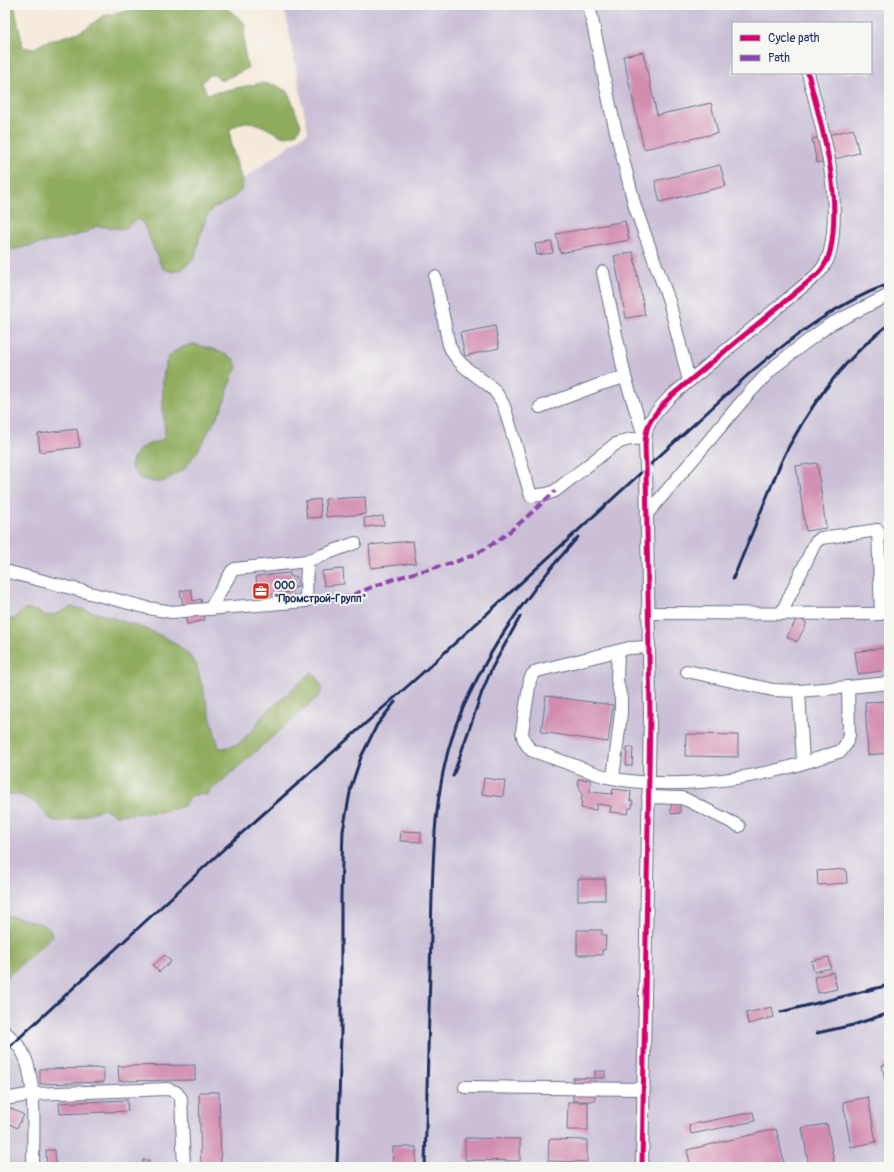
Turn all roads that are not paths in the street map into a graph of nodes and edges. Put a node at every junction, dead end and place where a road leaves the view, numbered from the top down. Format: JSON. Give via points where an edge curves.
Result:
{"nodes":[{"id":1,"x":589,"y":5,"type":"edge"},
{"id":2,"x":808,"y":74,"type":"edge"},
{"id":3,"x":603,"y":272,"type":"dead end"},
{"id":4,"x":435,"y":277,"type":"dead end"},
{"id":5,"x":889,"y":295,"type":"edge"},
{"id":6,"x":625,"y":377,"type":"junction"},
{"id":7,"x":689,"y":382,"type":"junction"},
{"id":8,"x":540,"y":407,"type":"dead end"},
{"id":9,"x":645,"y":438,"type":"junction"},
{"id":10,"x":647,"y":514,"type":"junction"},
{"id":11,"x":355,"y":543,"type":"dead end"},
{"id":12,"x":307,"y":561,"type":"junction"},
{"id":13,"x":5,"y":571,"type":"edge"},
{"id":14,"x":210,"y":609,"type":"junction"},
{"id":15,"x":648,"y":613,"type":"junction"},
{"id":16,"x":782,"y":614,"type":"junction"},
{"id":17,"x":649,"y":647,"type":"junction"},
{"id":18,"x":618,"y":651,"type":"junction"},
{"id":19,"x":687,"y":671,"type":"dead end"},
{"id":20,"x":889,"y":683,"type":"edge"},
{"id":21,"x":848,"y":688,"type":"junction"},
{"id":22,"x":799,"y":691,"type":"junction"},
{"id":23,"x":803,"y":763,"type":"junction"},
{"id":24,"x":612,"y":778,"type":"junction"},
{"id":25,"x":649,"y":783,"type":"junction"},
{"id":26,"x":648,"y":797,"type":"junction"},
{"id":27,"x":739,"y":826,"type":"dead end"},
{"id":28,"x":5,"y":1032,"type":"edge"},
{"id":29,"x":465,"y":1087,"type":"dead end"},
{"id":30,"x":644,"y":1089,"type":"junction"},
{"id":31,"x":33,"y":1094,"type":"junction"},
{"id":32,"x":5,"y":1099,"type":"edge"},
{"id":33,"x":34,"y":1167,"type":"edge"},
{"id":34,"x":184,"y":1167,"type":"edge"},
{"id":35,"x":642,"y":1167,"type":"edge"}],
"edges":[{"from":1,"to":7,"type":"street","via":[[635,207],[669,301]]},
{"from":2,"to":7,"type":"street","via":[[829,157],[834,196],[832,238],[826,264],[813,278]]},
{"from":3,"to":6,"type":"street"},
{"from":4,"to":9,"type":"street","via":[[453,354],[459,362],[493,389],[504,406],[531,496],[555,491],[614,445],[624,440]]},
{"from":5,"to":10,"type":"street","via":[[829,326],[774,367]]},
{"from":6,"to":8,"type":"street"},
{"from":6,"to":9,"type":"street"},
{"from":7,"to":9,"type":"street","via":[[658,410],[647,426]]},
{"from":9,"to":10,"type":"street"},
{"from":10,"to":15,"type":"street"},
{"from":11,"to":12,"type":"street"},
{"from":12,"to":14,"type":"street","via":[[235,569]]},
{"from":12,"to":14,"type":"street","via":[[306,601]]},
{"from":13,"to":14,"type":"street","via":[[163,611]]},
{"from":15,"to":16,"type":"street"},
{"from":15,"to":17,"type":"street"},
{"from":16,"to":16,"type":"street","via":[[881,614],[878,530],[821,538],[815,543]]},
{"from":17,"to":18,"type":"street"},
{"from":17,"to":25,"type":"street"},
{"from":18,"to":24,"type":"street","via":[[617,680],[622,713]]},
{"from":18,"to":24,"type":"street","via":[[537,671],[532,675],[522,732],[525,743],[531,750]]},
{"from":19,"to":22,"type":"street","via":[[773,690]]},
{"from":20,"to":21,"type":"street"},
{"from":21,"to":22,"type":"street"},
{"from":21,"to":23,"type":"street","via":[[846,744],[841,751]]},
{"from":22,"to":23,"type":"street"},
{"from":23,"to":25,"type":"street","via":[[732,778]]},
{"from":24,"to":25,"type":"street"},
{"from":25,"to":26,"type":"street"},
{"from":26,"to":27,"type":"street","via":[[681,798]]},
{"from":26,"to":30,"type":"street"},
{"from":28,"to":31,"type":"street","via":[[23,1053]]},
{"from":29,"to":30,"type":"street"},
{"from":30,"to":35,"type":"street"},
{"from":31,"to":32,"type":"street"},
{"from":31,"to":33,"type":"street"},
{"from":31,"to":34,"type":"street","via":[[168,1089],[176,1092],[181,1098]]}]}
